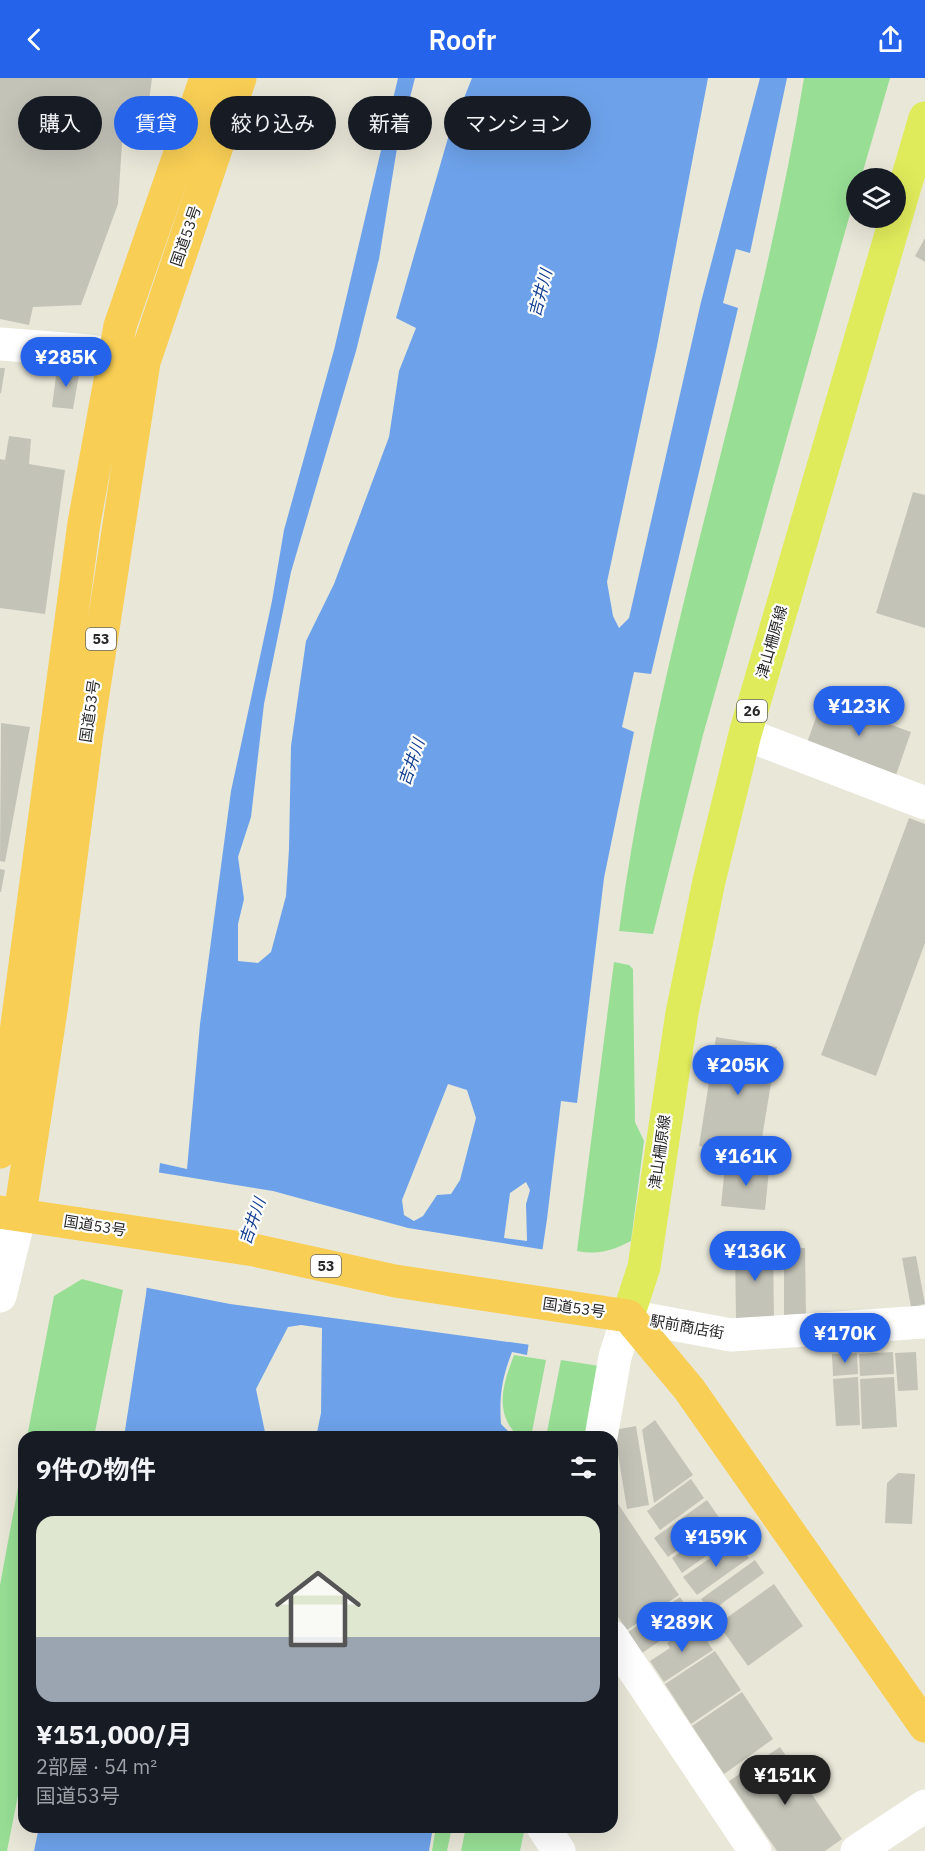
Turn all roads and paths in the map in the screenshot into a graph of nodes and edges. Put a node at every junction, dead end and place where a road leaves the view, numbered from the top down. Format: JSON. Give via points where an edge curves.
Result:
{"nodes":[{"id":1,"x":206,"y":78,"type":"edge"},
{"id":2,"x":240,"y":78,"type":"edge"},
{"id":3,"x":925,"y":118,"type":"edge"},
{"id":4,"x":0,"y":344,"type":"edge"},
{"id":5,"x":113,"y":354,"type":"junction"},
{"id":6,"x":144,"y":362,"type":"junction"},
{"id":7,"x":745,"y":734,"type":"junction"},
{"id":8,"x":925,"y":803,"type":"edge"},
{"id":9,"x":1,"y":1136,"type":"edge"},
{"id":10,"x":19,"y":1215,"type":"edge"},
{"id":11,"x":0,"y":1296,"type":"edge"},
{"id":12,"x":622,"y":1315,"type":"junction"},
{"id":13,"x":925,"y":1322,"type":"edge"},
{"id":14,"x":602,"y":1431,"type":"edge"},
{"id":15,"x":618,"y":1646,"type":"edge"},
{"id":16,"x":925,"y":1726,"type":"edge"},
{"id":17,"x":925,"y":1806,"type":"edge"},
{"id":18,"x":533,"y":1833,"type":"edge"},
{"id":19,"x":547,"y":1833,"type":"edge"},
{"id":20,"x":529,"y":1851,"type":"edge"},
{"id":21,"x":559,"y":1851,"type":"edge"},
{"id":22,"x":754,"y":1851,"type":"edge"},
{"id":23,"x":857,"y":1851,"type":"edge"}],
"edges":[{"from":1,"to":5,"type":"highway","name":"国道53号","number":"53"},
{"from":2,"to":6,"type":"highway","name":"国道53号","number":"53"},
{"from":3,"to":7,"type":"main road","name":"津山柵原線","number":"26"},
{"from":4,"to":5,"type":"street"},
{"from":5,"to":6,"type":"street"},
{"from":5,"to":9,"type":"highway","name":"国道53号","number":"53","via":[[84,523]]},
{"from":6,"to":10,"type":"highway","name":"国道53号","number":"53"},
{"from":7,"to":8,"type":"street"},
{"from":7,"to":12,"type":"main road","name":"津山柵原線","number":"26","via":[[709,880],[685,1002],[644,1267]]},
{"from":10,"to":11,"type":"street"},
{"from":10,"to":12,"type":"highway","name":"国道53号","number":"53","via":[[254,1250],[395,1281]]},
{"from":12,"to":13,"type":"street","name":"駅前商店街","via":[[731,1335]]},
{"from":12,"to":14,"type":"street"},
{"from":12,"to":16,"type":"highway","via":[[689,1389]]},
{"from":15,"to":22,"type":"street"},
{"from":17,"to":23,"type":"street"},
{"from":18,"to":20,"type":"street"},
{"from":19,"to":21,"type":"street"}]}
